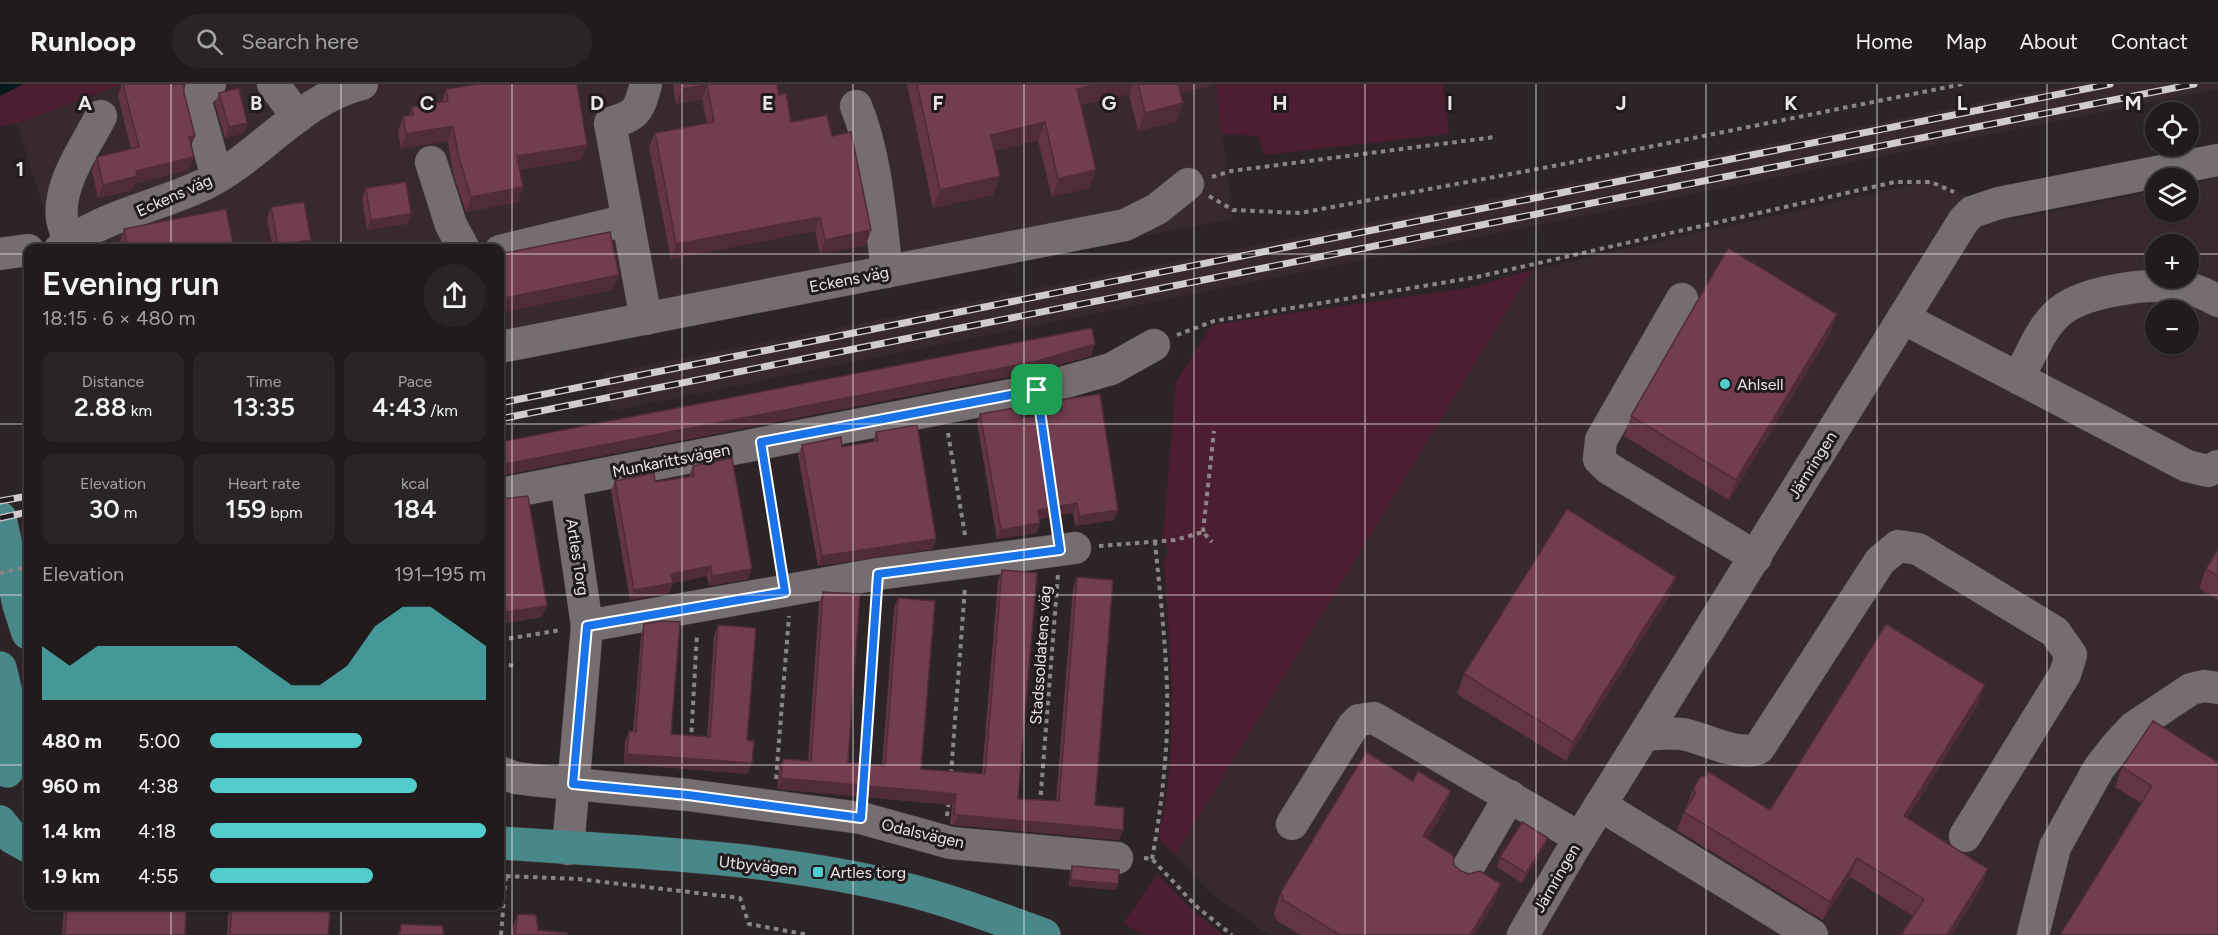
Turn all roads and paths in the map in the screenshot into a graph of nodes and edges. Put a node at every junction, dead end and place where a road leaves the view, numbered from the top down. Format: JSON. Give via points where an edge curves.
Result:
{"nodes":[{"id":1,"x":210,"y":84,"type":"edge"},
{"id":2,"x":273,"y":84,"type":"edge"},
{"id":3,"x":362,"y":84,"type":"edge"},
{"id":4,"x":646,"y":84,"type":"edge"},
{"id":5,"x":1963,"y":84,"type":"edge"},
{"id":6,"x":855,"y":106,"type":"dead end"},
{"id":7,"x":305,"y":112,"type":"junction"},
{"id":8,"x":101,"y":116,"type":"dead end"},
{"id":9,"x":1495,"y":137,"type":"dead end"},
{"id":10,"x":2218,"y":160,"type":"edge"},
{"id":11,"x":431,"y":162,"type":"dead end"},
{"id":12,"x":217,"y":177,"type":"junction"},
{"id":13,"x":1188,"y":184,"type":"junction"},
{"id":14,"x":1972,"y":212,"type":"junction"},
{"id":15,"x":628,"y":220,"type":"junction"},
{"id":16,"x":64,"y":244,"type":"edge"},
{"id":17,"x":65,"y":244,"type":"edge"},
{"id":18,"x":461,"y":244,"type":"edge"},
{"id":19,"x":504,"y":249,"type":"edge"},
{"id":20,"x":24,"y":251,"type":"edge"},
{"id":21,"x":0,"y":254,"type":"edge"},
{"id":22,"x":887,"y":272,"type":"junction"},
{"id":23,"x":1682,"y":298,"type":"dead end"},
{"id":24,"x":2218,"y":301,"type":"edge"},
{"id":25,"x":1903,"y":318,"type":"junction"},
{"id":26,"x":646,"y":320,"type":"junction"},
{"id":27,"x":1154,"y":345,"type":"joint"},
{"id":28,"x":504,"y":346,"type":"edge"},
{"id":29,"x":2018,"y":378,"type":"junction"},
{"id":30,"x":943,"y":408,"type":"junction"},
{"id":31,"x":1215,"y":431,"type":"dead end"},
{"id":32,"x":761,"y":442,"type":"junction"},
{"id":33,"x":2218,"y":466,"type":"edge"},
{"id":34,"x":566,"y":481,"type":"junction"},
{"id":35,"x":504,"y":493,"type":"edge"},
{"id":36,"x":0,"y":518,"type":"edge"},
{"id":37,"x":1203,"y":532,"type":"junction"},
{"id":38,"x":1155,"y":542,"type":"junction"},
{"id":39,"x":1212,"y":542,"type":"dead end"},
{"id":40,"x":1067,"y":549,"type":"junction"},
{"id":41,"x":1756,"y":557,"type":"junction"},
{"id":42,"x":966,"y":562,"type":"junction"},
{"id":43,"x":24,"y":568,"type":"edge"},
{"id":44,"x":0,"y":573,"type":"edge"},
{"id":45,"x":878,"y":574,"type":"junction"},
{"id":46,"x":785,"y":592,"type":"junction"},
{"id":47,"x":24,"y":621,"type":"edge"},
{"id":48,"x":587,"y":626,"type":"junction"},
{"id":49,"x":504,"y":639,"type":"edge"},
{"id":50,"x":504,"y":665,"type":"edge"},
{"id":51,"x":514,"y":666,"type":"dead end"},
{"id":52,"x":0,"y":668,"type":"edge"},
{"id":53,"x":2218,"y":688,"type":"edge"},
{"id":54,"x":1644,"y":735,"type":"junction"},
{"id":55,"x":12,"y":771,"type":"edge"},
{"id":56,"x":864,"y":772,"type":"edge"},
{"id":57,"x":508,"y":775,"type":"edge"},
{"id":58,"x":950,"y":780,"type":"edge"},
{"id":59,"x":573,"y":784,"type":"junction"},
{"id":60,"x":949,"y":791,"type":"edge"},
{"id":61,"x":1510,"y":796,"type":"junction"},
{"id":62,"x":1600,"y":805,"type":"junction"},
{"id":63,"x":774,"y":807,"type":"junction"},
{"id":64,"x":1292,"y":824,"type":"dead end"},
{"id":65,"x":1965,"y":836,"type":"dead end"},
{"id":66,"x":1580,"y":838,"type":"junction"},
{"id":67,"x":944,"y":841,"type":"junction"},
{"id":68,"x":504,"y":843,"type":"edge"},
{"id":69,"x":568,"y":849,"type":"junction"},
{"id":70,"x":1037,"y":850,"type":"junction"},
{"id":71,"x":1117,"y":858,"type":"dead end"},
{"id":72,"x":506,"y":876,"type":"dead end"},
{"id":73,"x":1463,"y":876,"type":"edge"},
{"id":74,"x":809,"y":935,"type":"edge"},
{"id":75,"x":1044,"y":935,"type":"edge"},
{"id":76,"x":1232,"y":935,"type":"edge"},
{"id":77,"x":1523,"y":935,"type":"edge"},
{"id":78,"x":1812,"y":935,"type":"edge"},
{"id":79,"x":2033,"y":935,"type":"edge"}],
"edges":[{"from":1,"to":12,"type":"street","via":[[196,102]]},
{"from":2,"to":7,"type":"street"},
{"from":3,"to":7,"type":"street","name":"Eckens väg"},
{"from":4,"to":15,"type":"street","via":[[640,106],[629,118],[610,123]]},
{"from":5,"to":13,"type":"path","via":[[1300,213],[1233,210]]},
{"from":6,"to":22,"type":"street","via":[[873,160]]},
{"from":7,"to":12,"type":"street","name":"Eckens väg"},
{"from":8,"to":16,"type":"street","via":[[64,195]]},
{"from":9,"to":13,"type":"path","via":[[1231,171]]},
{"from":10,"to":14,"type":"street","via":[[1999,203]]},
{"from":11,"to":18,"type":"street","via":[[451,225]]},
{"from":12,"to":17,"type":"street","name":"Eckens väg","via":[[80,233]]},
{"from":13,"to":22,"type":"street","name":"Eckens väg","via":[[1157,209],[1125,225]]},
{"from":14,"to":25,"type":"street","name":"Järnringen"},
{"from":14,"to":27,"type":"path","via":[[1960,194],[1931,182],[1895,182],[1477,277],[1214,321]]},
{"from":15,"to":19,"type":"street"},
{"from":15,"to":26,"type":"street"},
{"from":20,"to":21,"type":"street"},
{"from":22,"to":26,"type":"street","name":"Eckens väg"},
{"from":23,"to":41,"type":"street","via":[[1601,440],[1599,459]]},
{"from":24,"to":29,"type":"street","via":[[2200,291],[2163,286],[2075,301],[2048,324]]},
{"from":25,"to":29,"type":"street"},
{"from":25,"to":41,"type":"street","name":"Järnringen"},
{"from":26,"to":28,"type":"street","name":"Eckens väg"},
{"from":27,"to":30,"type":"street","name":"Munkarittsvägen","via":[[1111,369],[1037,390]]},
{"from":29,"to":33,"type":"street","via":[[2187,466],[2208,471]]},
{"from":30,"to":32,"type":"street","name":"Munkarittsvägen"},
{"from":30,"to":42,"type":"path"},
{"from":31,"to":37,"type":"path"},
{"from":32,"to":34,"type":"street","name":"Munkarittsvägen"},
{"from":32,"to":46,"type":"path"},
{"from":34,"to":35,"type":"street","name":"Munkarittsvägen"},
{"from":34,"to":48,"type":"street","name":"Artles Torg"},
{"from":36,"to":47,"type":"main road"},
{"from":37,"to":38,"type":"path"},
{"from":37,"to":39,"type":"path"},
{"from":38,"to":40,"type":"path"},
{"from":38,"to":76,"type":"path","via":[[1167,729],[1152,859],[1197,907]]},
{"from":40,"to":42,"type":"street"},
{"from":40,"to":70,"type":"path","name":"Stadssoldatens väg"},
{"from":41,"to":54,"type":"street","name":"Järnringen"},
{"from":42,"to":45,"type":"street"},
{"from":42,"to":58,"type":"path"},
{"from":43,"to":44,"type":"path","bridge":true},
{"from":45,"to":46,"type":"street"},
{"from":45,"to":56,"type":"path"},
{"from":46,"to":48,"type":"street"},
{"from":46,"to":63,"type":"path","via":[[790,613]]},
{"from":48,"to":49,"type":"path"},
{"from":48,"to":59,"type":"street","name":"Artles Torg"},
{"from":50,"to":51,"type":"path"},
{"from":52,"to":55,"type":"main road","via":[[9,705]]},
{"from":53,"to":79,"type":"street","via":[[2191,689],[2134,727],[2099,768],[2055,847]]},
{"from":54,"to":62,"type":"street","name":"Järnringen"},
{"from":54,"to":65,"type":"street","via":[[1684,735],[1738,750],[1759,748],[1880,561],[1898,546],[1918,549],[2055,632],[2071,655],[2066,674]]},
{"from":57,"to":59,"type":"street","name":"Odalsvägen"},
{"from":59,"to":63,"type":"street","name":"Odalsvägen"},
{"from":59,"to":69,"type":"street","name":"Artles Torg"},
{"from":60,"to":67,"type":"path"},
{"from":61,"to":64,"type":"street","via":[[1383,721],[1366,718],[1346,735]]},
{"from":61,"to":66,"type":"street"},
{"from":61,"to":73,"type":"street"},
{"from":62,"to":66,"type":"street","name":"Järnringen"},
{"from":62,"to":78,"type":"street"},
{"from":63,"to":67,"type":"street","name":"Odalsvägen","via":[[861,818]]},
{"from":66,"to":77,"type":"street","name":"Järnringen"},
{"from":67,"to":70,"type":"street","name":"Odalsvägen"},
{"from":68,"to":69,"type":"main road","name":"Utbyvägen"},
{"from":69,"to":75,"type":"main road","name":"Utbyvägen","via":[[751,863],[841,876],[903,889]]},
{"from":70,"to":71,"type":"street","name":"Odalsvägen"},
{"from":72,"to":74,"type":"path","via":[[578,879],[740,898],[749,924]]}]}
